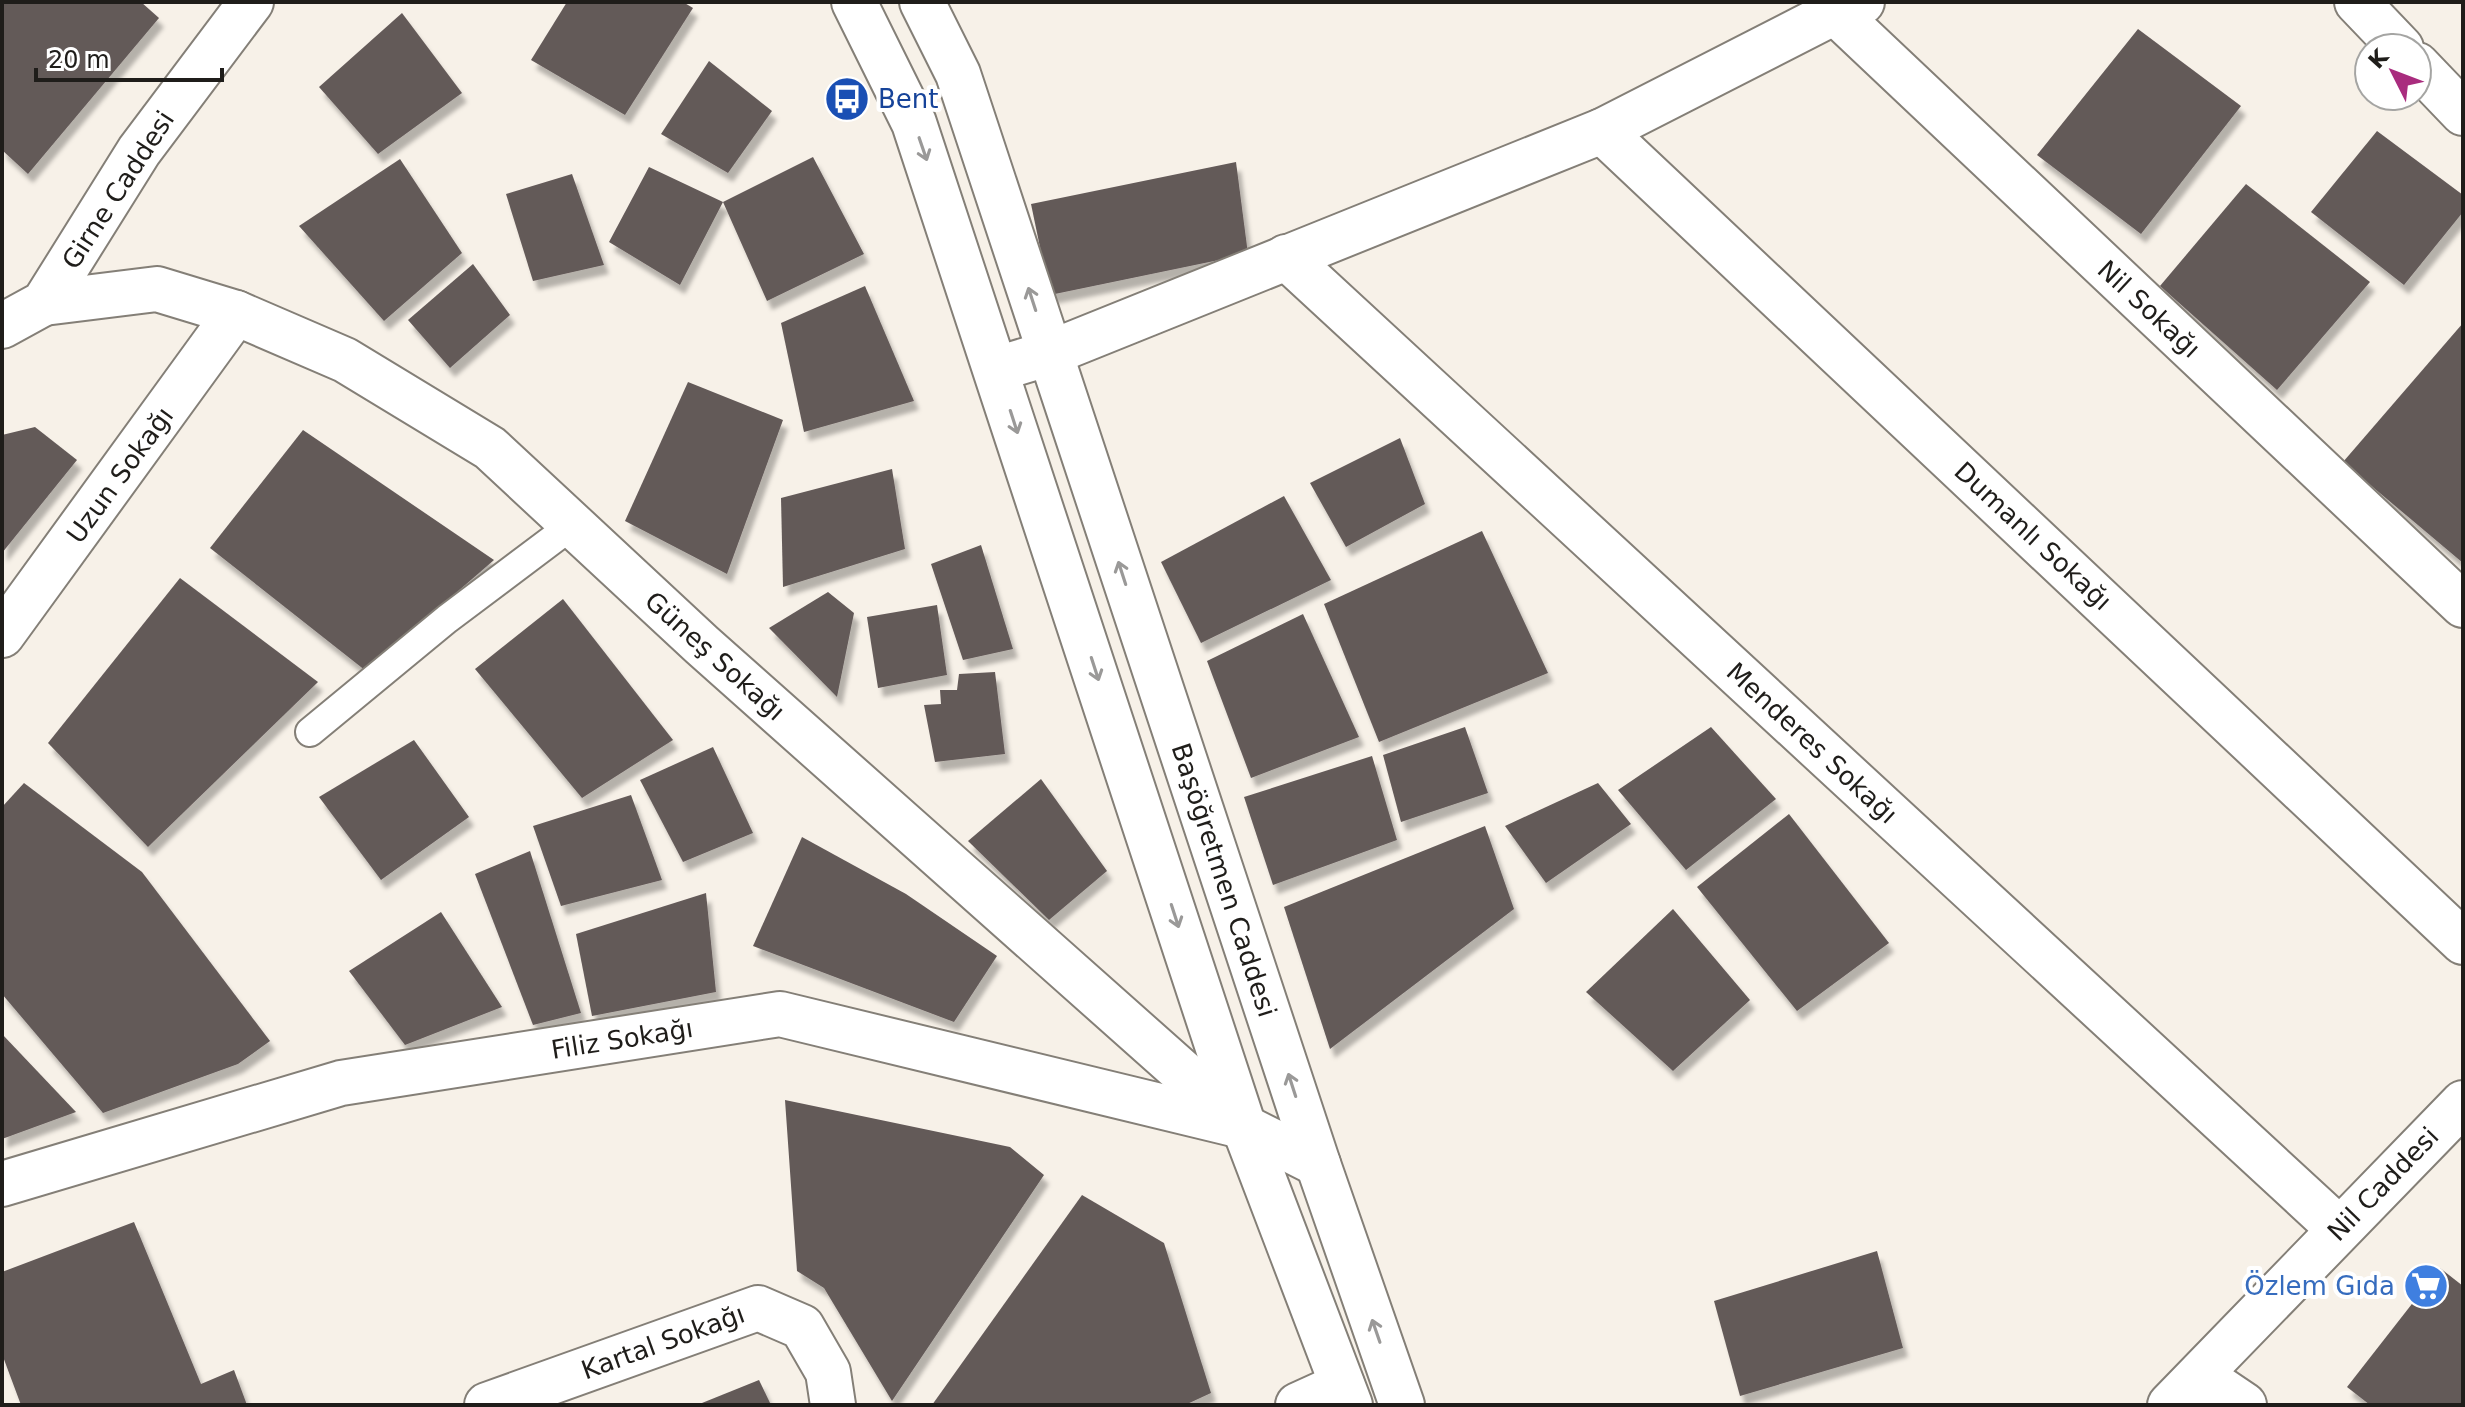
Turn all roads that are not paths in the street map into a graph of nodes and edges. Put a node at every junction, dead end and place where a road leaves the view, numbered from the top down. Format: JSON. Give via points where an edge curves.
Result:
{"nodes":[{"id":1,"x":251,"y":2,"type":"edge"},
{"id":2,"x":854,"y":2,"type":"edge"},
{"id":3,"x":922,"y":2,"type":"edge"},
{"id":4,"x":2357,"y":2,"type":"edge"},
{"id":5,"x":1844,"y":5,"type":"edge"},
{"id":6,"x":2386,"y":32,"type":"edge"},
{"id":7,"x":2433,"y":82,"type":"edge"},
{"id":8,"x":2463,"y":113,"type":"edge"},
{"id":9,"x":1602,"y":131,"type":"junction"},
{"id":10,"x":1286,"y":257,"type":"junction"},
{"id":11,"x":44,"y":303,"type":"junction"},
{"id":12,"x":236,"y":313,"type":"junction"},
{"id":13,"x":2,"y":326,"type":"edge"},
{"id":14,"x":1050,"y":353,"type":"junction"},
{"id":15,"x":997,"y":369,"type":"junction"},
{"id":16,"x":572,"y":525,"type":"junction"},
{"id":17,"x":2463,"y":605,"type":"edge"},
{"id":18,"x":2,"y":635,"type":"edge"},
{"id":19,"x":310,"y":732,"type":"dead end"},
{"id":20,"x":2463,"y":942,"type":"edge"},
{"id":21,"x":2463,"y":1103,"type":"edge"},
{"id":22,"x":1244,"y":1127,"type":"junction"},
{"id":23,"x":1318,"y":1164,"type":"junction"},
{"id":24,"x":2,"y":1184,"type":"edge"},
{"id":25,"x":2339,"y":1229,"type":"junction"},
{"id":26,"x":2186,"y":1391,"type":"edge"},
{"id":27,"x":1346,"y":1395,"type":"edge"},
{"id":28,"x":487,"y":1405,"type":"edge"},
{"id":29,"x":833,"y":1405,"type":"edge"},
{"id":30,"x":1298,"y":1405,"type":"edge"},
{"id":31,"x":1402,"y":1405,"type":"edge"},
{"id":32,"x":2244,"y":1405,"type":"edge"}],
"edges":[{"from":1,"to":11,"type":"street","name":"Girne Caddesi","via":[[139,151]]},
{"from":2,"to":15,"type":"street","one_way":true,"via":[[914,123]]},
{"from":14,"to":3,"type":"street","name":"Başöğretmen Caddesi","one_way":true,"via":[[958,74]]},
{"from":4,"to":6,"type":"street"},
{"from":5,"to":9,"type":"street"},
{"from":5,"to":17,"type":"street","name":"Nil Sokağı"},
{"from":7,"to":8,"type":"street"},
{"from":9,"to":10,"type":"street"},
{"from":9,"to":20,"type":"street","name":"Dumanlı Sokağı"},
{"from":10,"to":14,"type":"street"},
{"from":10,"to":25,"type":"street","name":"Menderes Sokağı"},
{"from":11,"to":12,"type":"street","name":"Güneş Sokağı","via":[[157,289]]},
{"from":11,"to":13,"type":"street","name":"Girne Caddesi"},
{"from":12,"to":16,"type":"street","name":"Güneş Sokağı","via":[[345,360],[490,448]]},
{"from":12,"to":18,"type":"street","name":"Uzun Sokağı"},
{"from":14,"to":15,"type":"street"},
{"from":23,"to":14,"type":"street","name":"Başöğretmen Caddesi","one_way":true},
{"from":15,"to":22,"type":"street","one_way":true},
{"from":16,"to":19,"type":"lane"},
{"from":16,"to":22,"type":"street","name":"Güneş Sokağı"},
{"from":21,"to":25,"type":"street","name":"Nil Caddesi"},
{"from":22,"to":23,"type":"street","name":"Güneş Sokağı"},
{"from":22,"to":24,"type":"street","name":"Filiz Sokağı","via":[[780,1014],[341,1083]]},
{"from":22,"to":27,"type":"street"},
{"from":31,"to":23,"type":"street","name":"Başöğretmen Caddesi","one_way":true},
{"from":25,"to":26,"type":"street","name":"Nil Caddesi"},
{"from":26,"to":32,"type":"street"},
{"from":27,"to":30,"type":"street"},
{"from":28,"to":29,"type":"street","name":"Kartal Sokağı","via":[[758,1308],[802,1327],[828,1372]]}]}
